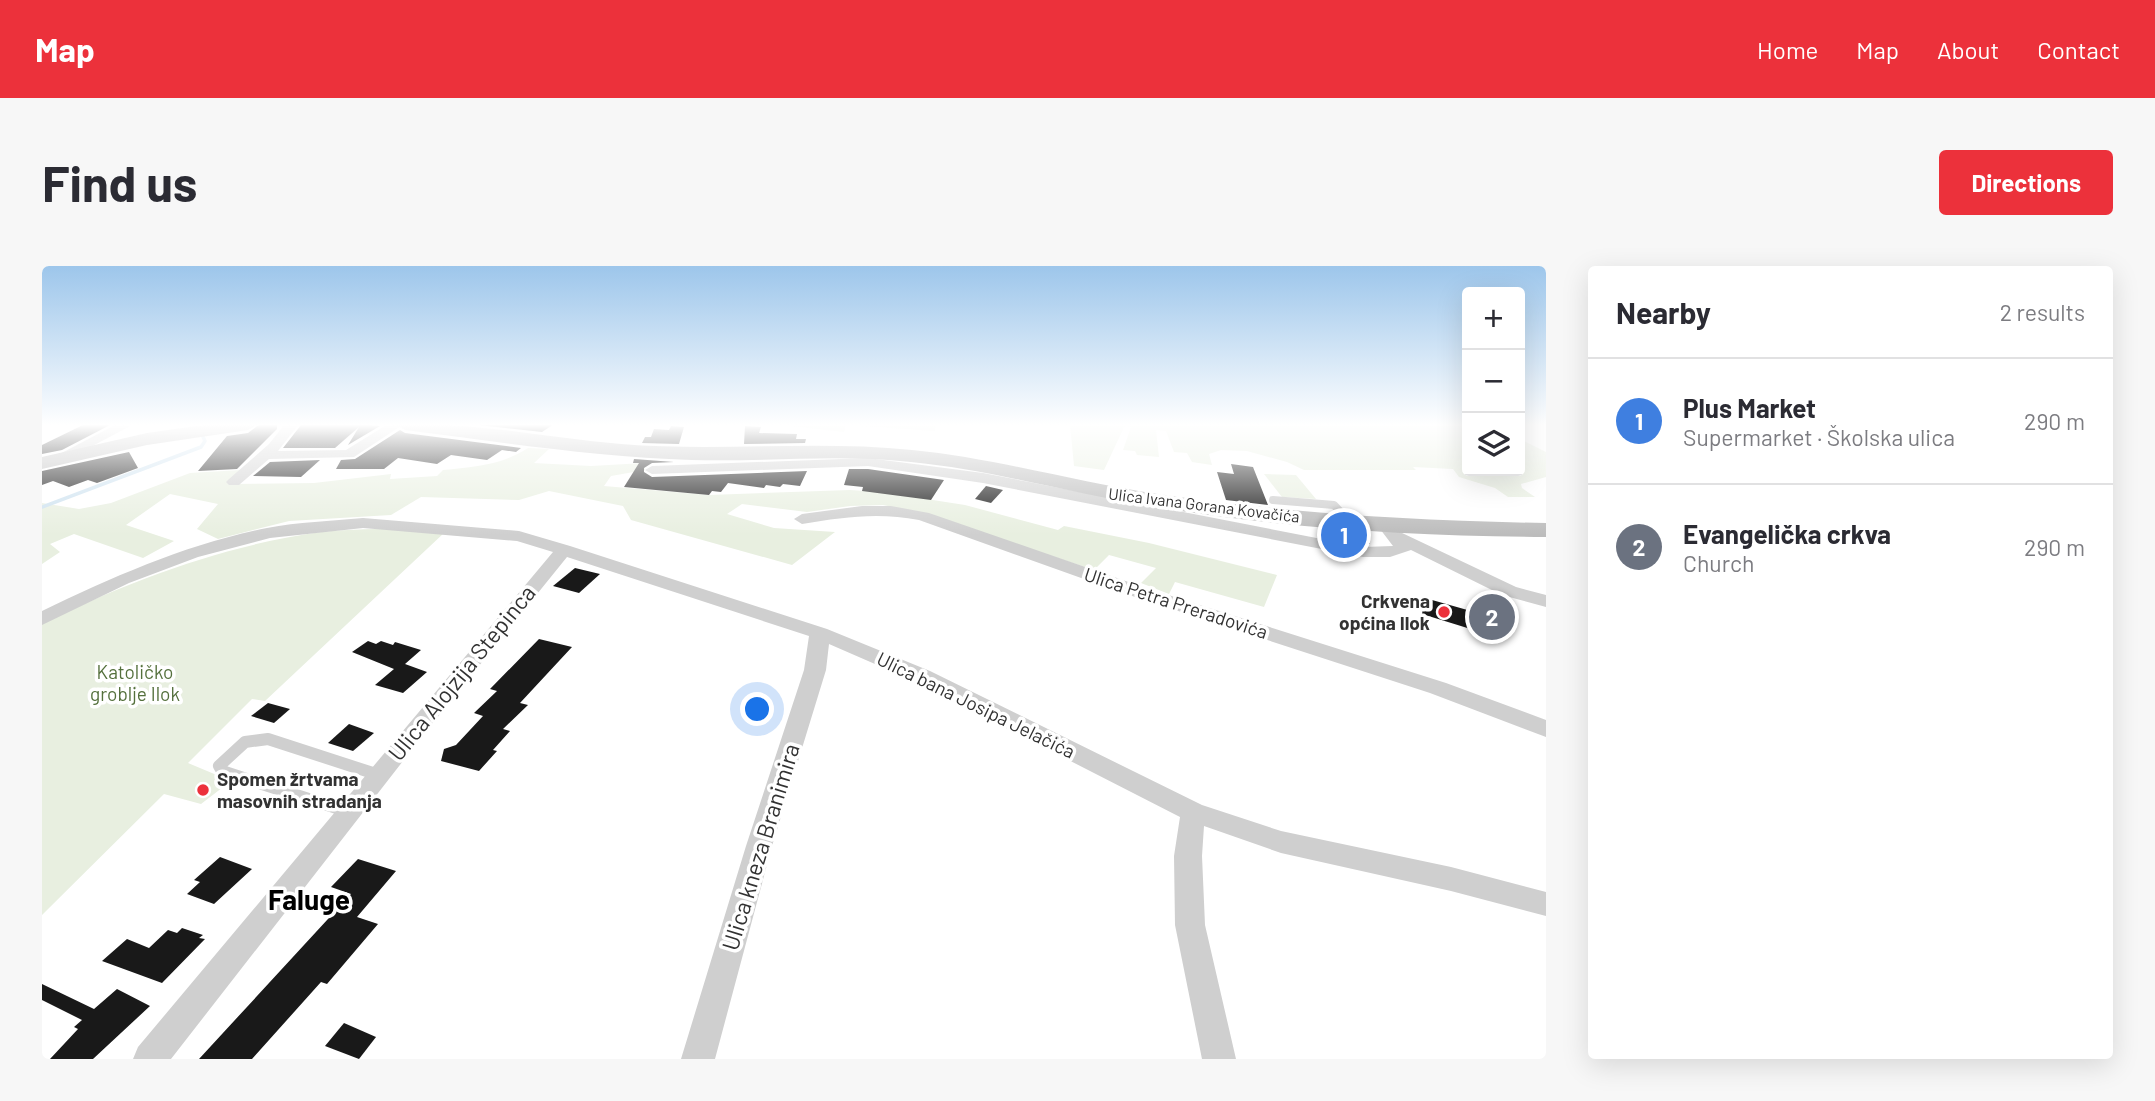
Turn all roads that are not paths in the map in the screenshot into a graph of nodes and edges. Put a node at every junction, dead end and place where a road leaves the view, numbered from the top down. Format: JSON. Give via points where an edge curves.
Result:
{"nodes":[{"id":1,"x":258,"y":461,"type":"edge"},
{"id":2,"x":950,"y":461,"type":"edge"},
{"id":3,"x":652,"y":470,"type":"dead end"},
{"id":4,"x":234,"y":482,"type":"dead end"},
{"id":5,"x":1272,"y":500,"type":"dead end"},
{"id":6,"x":802,"y":519,"type":"dead end"},
{"id":7,"x":1349,"y":521,"type":"junction"},
{"id":8,"x":1390,"y":530,"type":"junction"},
{"id":9,"x":1546,"y":530,"type":"edge"},
{"id":10,"x":564,"y":550,"type":"junction"},
{"id":11,"x":1546,"y":601,"type":"edge"},
{"id":12,"x":42,"y":619,"type":"edge"},
{"id":13,"x":820,"y":634,"type":"junction"},
{"id":14,"x":1546,"y":729,"type":"edge"},
{"id":15,"x":379,"y":775,"type":"junction"},
{"id":16,"x":349,"y":812,"type":"junction"},
{"id":17,"x":1193,"y":812,"type":"junction"},
{"id":18,"x":1546,"y":904,"type":"edge"},
{"id":19,"x":150,"y":1059,"type":"edge"},
{"id":20,"x":698,"y":1059,"type":"edge"},
{"id":21,"x":1219,"y":1059,"type":"edge"}],
"edges":[{"from":1,"to":4,"type":"street"},
{"from":2,"to":7,"type":"main road","name":"Ulica Ivana Gorana Kovačića","via":[[1162,501]]},
{"from":3,"to":8,"type":"street","via":[[868,462],[983,478],[1363,552],[1404,548]]},
{"from":5,"to":7,"type":"lane","via":[[1334,505]]},
{"from":6,"to":14,"type":"street","name":"Ulica Petra Preradovića","via":[[860,508],[923,516],[1133,590],[1438,688]]},
{"from":7,"to":8,"type":"main road","name":"Ulica Ivana Gorana Kovačića"},
{"from":8,"to":9,"type":"main road","name":"Ulica Ivana Gorana Kovačića"},
{"from":8,"to":11,"type":"street","via":[[1509,591]]},
{"from":10,"to":12,"type":"street","name":"Ulica bana Josipa Jelačića","via":[[519,536],[401,524],[281,531],[192,553],[123,579]]},
{"from":10,"to":13,"type":"street","name":"Ulica bana Josipa Jelačića"},
{"from":10,"to":15,"type":"street","name":"Ulica Alojzija Stepinca"},
{"from":13,"to":17,"type":"street","name":"Ulica bana Josipa Jelačića","via":[[922,676]]},
{"from":13,"to":20,"type":"street","name":"Ulica kneza Branimira","via":[[815,670]]},
{"from":15,"to":16,"type":"street","name":"Ulica Alojzija Stepinca"},
{"from":15,"to":16,"type":"lane","via":[[268,739],[245,743],[219,766],[222,771]]},
{"from":16,"to":19,"type":"street","name":"Ulica Alojzija Stepinca"},
{"from":17,"to":18,"type":"street","name":"Ulica bana Josipa Jelačića","via":[[1281,842]]},
{"from":17,"to":21,"type":"street","via":[[1188,856],[1190,925]]}]}
